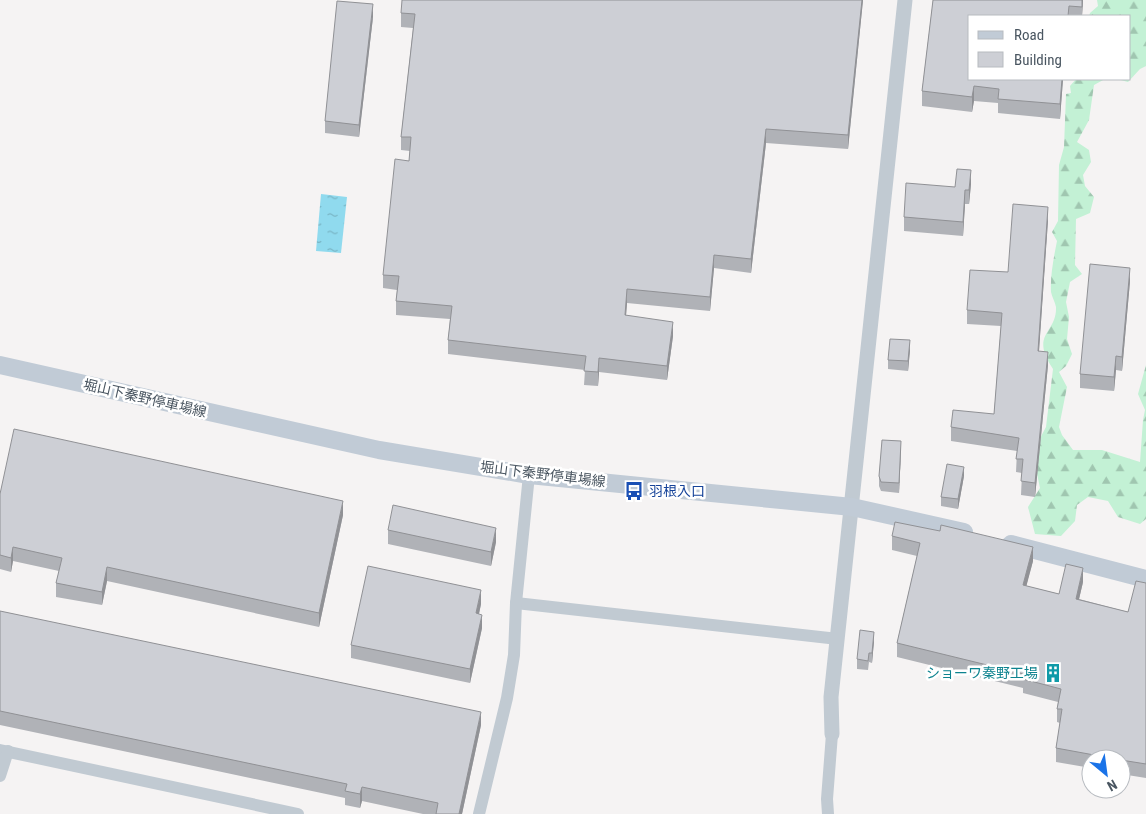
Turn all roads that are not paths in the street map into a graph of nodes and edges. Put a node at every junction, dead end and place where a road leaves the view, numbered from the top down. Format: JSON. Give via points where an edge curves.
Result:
{"nodes":[{"id":1,"x":905,"y":0,"type":"edge"},
{"id":2,"x":0,"y":365,"type":"edge"},
{"id":3,"x":529,"y":475,"type":"junction"},
{"id":4,"x":852,"y":507,"type":"junction"},
{"id":5,"x":977,"y":536,"type":"edge"},
{"id":6,"x":995,"y":540,"type":"edge"},
{"id":7,"x":1146,"y":579,"type":"edge"},
{"id":8,"x":516,"y":603,"type":"junction"},
{"id":9,"x":838,"y":640,"type":"junction"},
{"id":10,"x":832,"y":734,"type":"joint"},
{"id":11,"x":4,"y":751,"type":"edge"},
{"id":12,"x":0,"y":776,"type":"edge"},
{"id":13,"x":280,"y":812,"type":"edge"},
{"id":14,"x":298,"y":814,"type":"edge"},
{"id":15,"x":479,"y":814,"type":"edge"},
{"id":16,"x":828,"y":814,"type":"edge"}],
"edges":[{"from":1,"to":4,"type":"street"},
{"from":2,"to":3,"type":"main road","name":"堀山下秦野停車場線","via":[[379,450]]},
{"from":3,"to":4,"type":"main road","name":"堀山下秦野停車場線"},
{"from":3,"to":8,"type":"street"},
{"from":4,"to":5,"type":"main road","name":"堀山下秦野停車場線"},
{"from":4,"to":9,"type":"street"},
{"from":6,"to":7,"type":"main road"},
{"from":8,"to":9,"type":"street"},
{"from":8,"to":15,"type":"street","via":[[514,655],[507,698]]},
{"from":9,"to":10,"type":"street","via":[[831,697]]},
{"from":10,"to":16,"type":"street"},
{"from":11,"to":12,"type":"street"},
{"from":11,"to":13,"type":"street"},
{"from":13,"to":14,"type":"street"}]}
